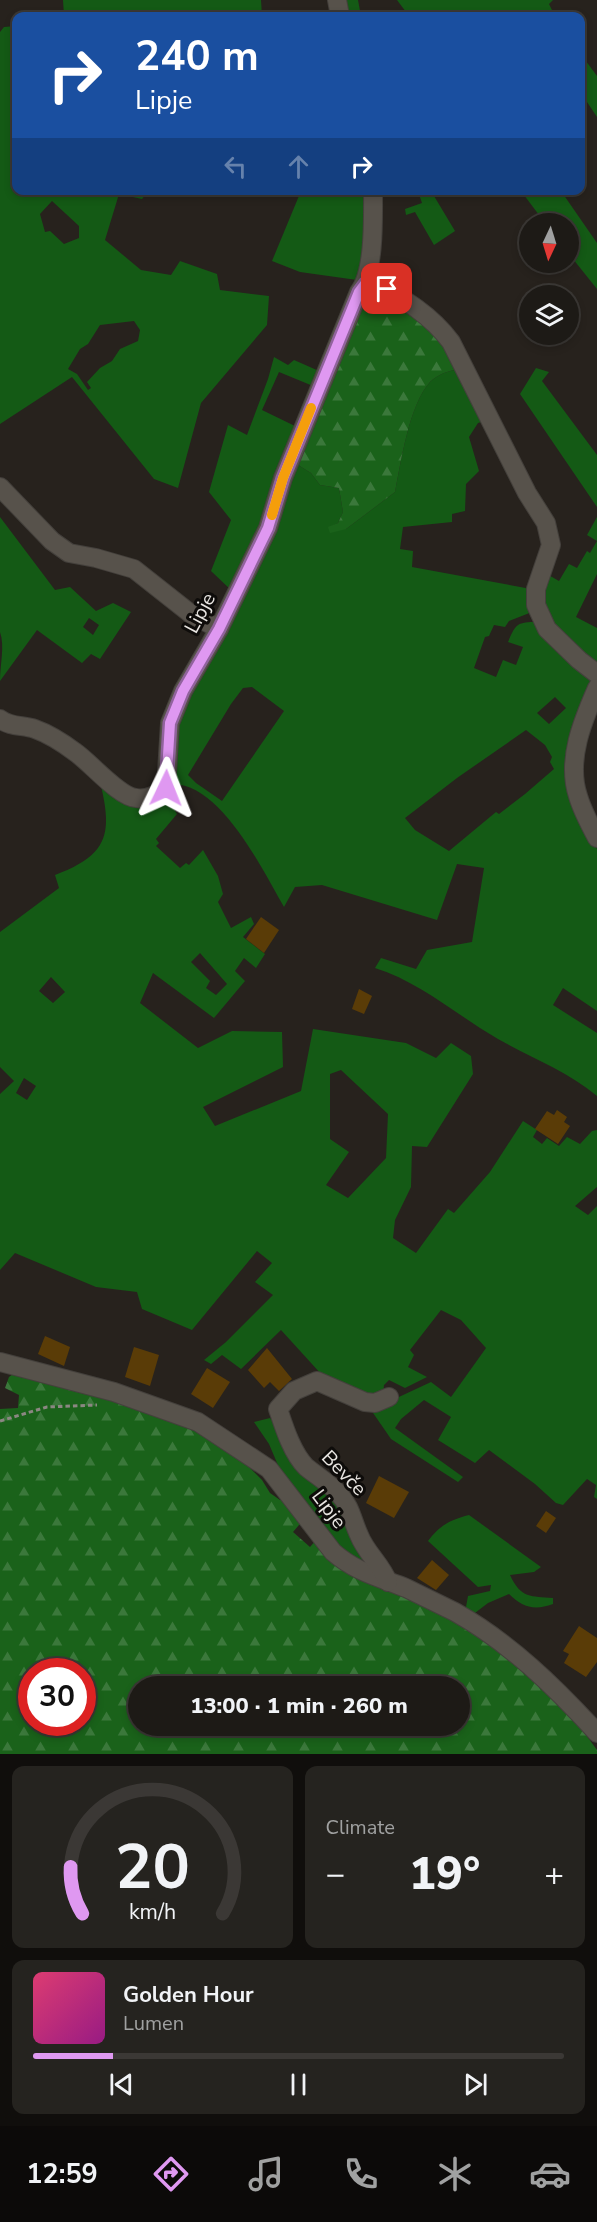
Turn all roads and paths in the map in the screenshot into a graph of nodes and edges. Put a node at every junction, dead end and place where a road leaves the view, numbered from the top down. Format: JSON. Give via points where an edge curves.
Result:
{"nodes":[{"id":1,"x":374,"y":195,"type":"edge"},
{"id":2,"x":365,"y":284,"type":"junction"},
{"id":3,"x":0,"y":487,"type":"edge"},
{"id":4,"x":219,"y":629,"type":"junction"},
{"id":5,"x":597,"y":674,"type":"edge"},
{"id":6,"x":597,"y":688,"type":"edge"},
{"id":7,"x":0,"y":719,"type":"edge"},
{"id":8,"x":597,"y":838,"type":"edge"},
{"id":9,"x":0,"y":1362,"type":"edge"},
{"id":10,"x":389,"y":1397,"type":"dead end"},
{"id":11,"x":102,"y":1405,"type":"dead end"},
{"id":12,"x":0,"y":1420,"type":"edge"},
{"id":13,"x":388,"y":1582,"type":"junction"},
{"id":14,"x":597,"y":1733,"type":"edge"}],
"edges":[{"from":1,"to":2,"type":"street","name":"Lipje","via":[[373,236]]},
{"from":2,"to":4,"type":"street","name":"Lipje","via":[[283,478],[268,528]]},
{"from":2,"to":5,"type":"street","via":[[370,281],[399,296],[427,315],[452,342],[527,493],[546,522],[551,545],[536,589],[536,605],[547,629]]},
{"from":3,"to":4,"type":"street","via":[[52,541],[69,553],[134,569],[191,614]]},
{"from":4,"to":7,"type":"street","name":"Lipje","via":[[183,691],[170,723],[166,788],[151,797],[125,795],[74,751],[44,732]]},
{"from":6,"to":8,"type":"street","via":[[577,744],[574,774],[577,795]]},
{"from":9,"to":13,"type":"street","name":"Lipje","via":[[114,1392],[198,1422],[269,1469],[333,1552],[366,1574]]},
{"from":10,"to":13,"type":"street","name":"Bevče","via":[[375,1403],[365,1402],[317,1381],[294,1391],[278,1408],[304,1465],[339,1494]]},
{"from":11,"to":12,"type":"path","via":[[47,1407]]},
{"from":13,"to":14,"type":"street","name":"Lipje","via":[[456,1613],[500,1642],[557,1690]]}]}
